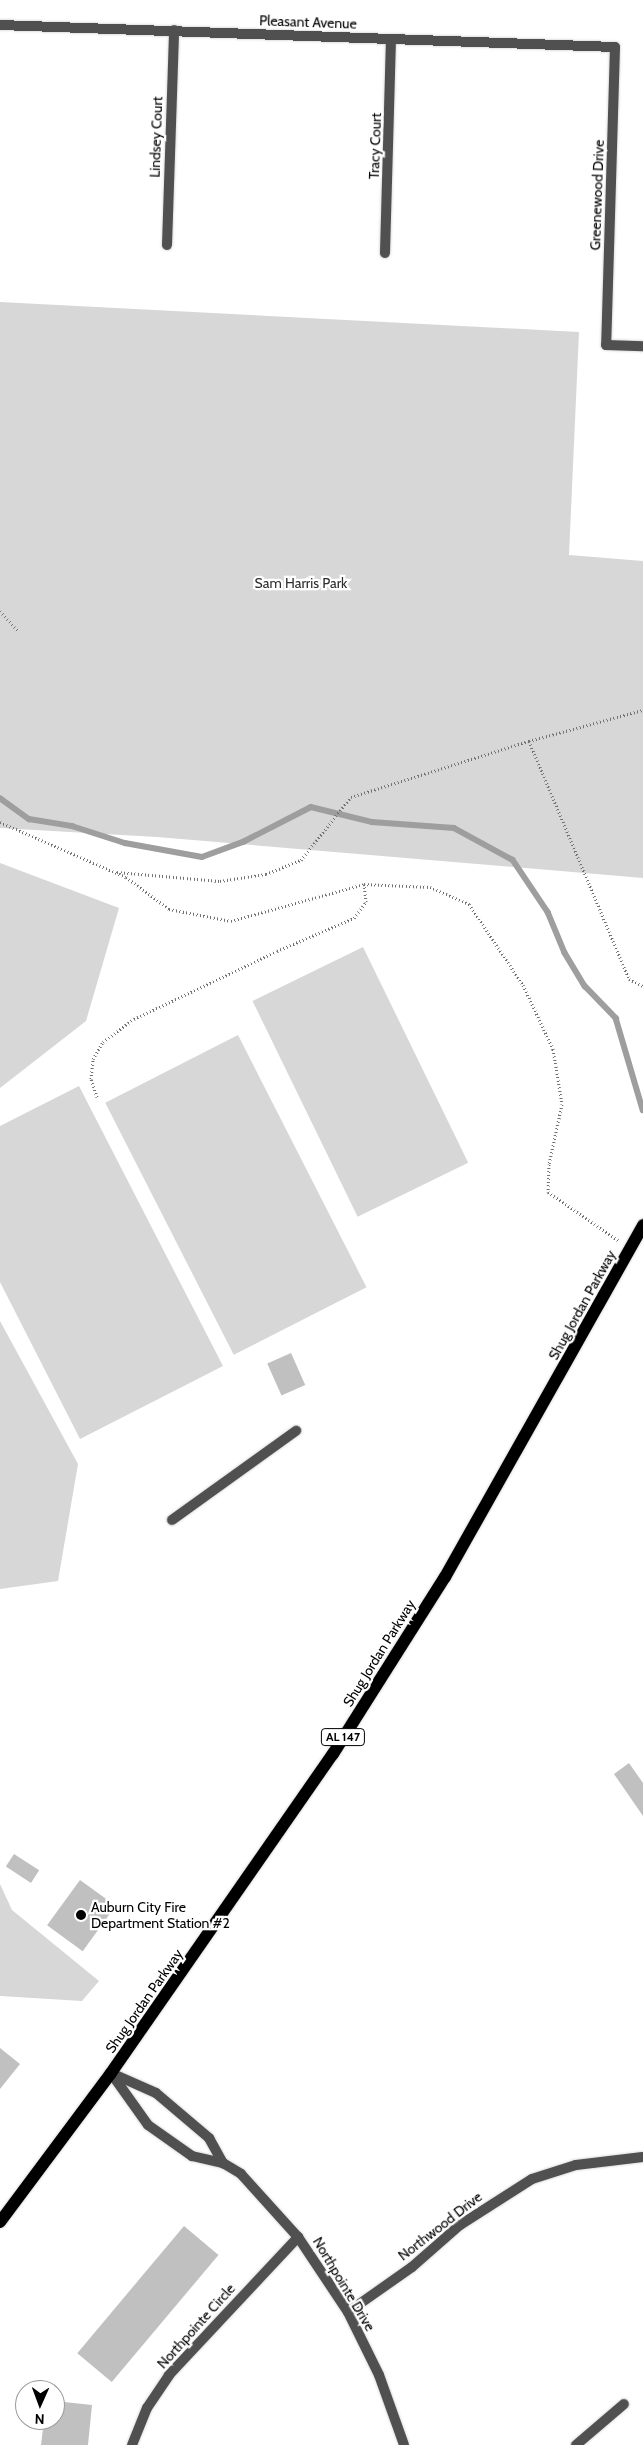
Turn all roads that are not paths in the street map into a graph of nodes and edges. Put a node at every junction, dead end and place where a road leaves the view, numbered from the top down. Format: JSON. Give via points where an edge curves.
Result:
{"nodes":[{"id":1,"x":0,"y":24,"type":"edge"},
{"id":2,"x":174,"y":30,"type":"junction"},
{"id":3,"x":391,"y":39,"type":"junction"},
{"id":4,"x":615,"y":46,"type":"joint"},
{"id":5,"x":166,"y":245,"type":"dead end"},
{"id":6,"x":386,"y":253,"type":"dead end"},
{"id":7,"x":643,"y":346,"type":"edge"},
{"id":8,"x":643,"y":1225,"type":"edge"},
{"id":9,"x":296,"y":1431,"type":"dead end"},
{"id":10,"x":172,"y":1520,"type":"dead end"},
{"id":11,"x":112,"y":2073,"type":"junction"},
{"id":12,"x":643,"y":2157,"type":"edge"},
{"id":13,"x":224,"y":2163,"type":"junction"},
{"id":14,"x":0,"y":2222,"type":"edge"},
{"id":15,"x":298,"y":2237,"type":"junction"},
{"id":16,"x":348,"y":2312,"type":"junction"},
{"id":17,"x":624,"y":2404,"type":"dead end"},
{"id":18,"x":132,"y":2445,"type":"edge"},
{"id":19,"x":404,"y":2445,"type":"edge"},
{"id":20,"x":576,"y":2445,"type":"edge"}],
"edges":[{"from":1,"to":2,"type":"street","name":"Pleasant Avenue"},
{"from":2,"to":3,"type":"street","name":"Pleasant Avenue"},
{"from":2,"to":5,"type":"street","name":"Lindsey Court"},
{"from":3,"to":4,"type":"street","name":"Pleasant Avenue"},
{"from":3,"to":6,"type":"street","name":"Tracy Court"},
{"from":4,"to":7,"type":"street","name":"Greenewood Drive","via":[[606,345]]},
{"from":8,"to":11,"type":"main road","name":"Shug Jordan Parkway","number":"AL 147","via":[[555,1385],[414,1626],[275,1841]]},
{"from":9,"to":10,"type":"street"},
{"from":11,"to":13,"type":"street","name":"Northpointe Drive","via":[[156,2093],[209,2138]]},
{"from":11,"to":13,"type":"street","name":"Northpointe Drive","via":[[148,2125],[192,2156]]},
{"from":11,"to":14,"type":"main road","name":"Shug Jordan Parkway","number":"AL 147"},
{"from":12,"to":16,"type":"street","name":"Northwood Drive","via":[[576,2165],[532,2179],[460,2225],[412,2267]]},
{"from":13,"to":15,"type":"street","name":"Northpointe Drive","via":[[264,2196]]},
{"from":15,"to":16,"type":"street","name":"Northpointe Drive"},
{"from":15,"to":18,"type":"street","name":"Northpointe Circle","via":[[169,2375],[147,2408]]},
{"from":16,"to":19,"type":"street","name":"Northpointe Drive","via":[[379,2374]]},
{"from":17,"to":20,"type":"street"}]}
